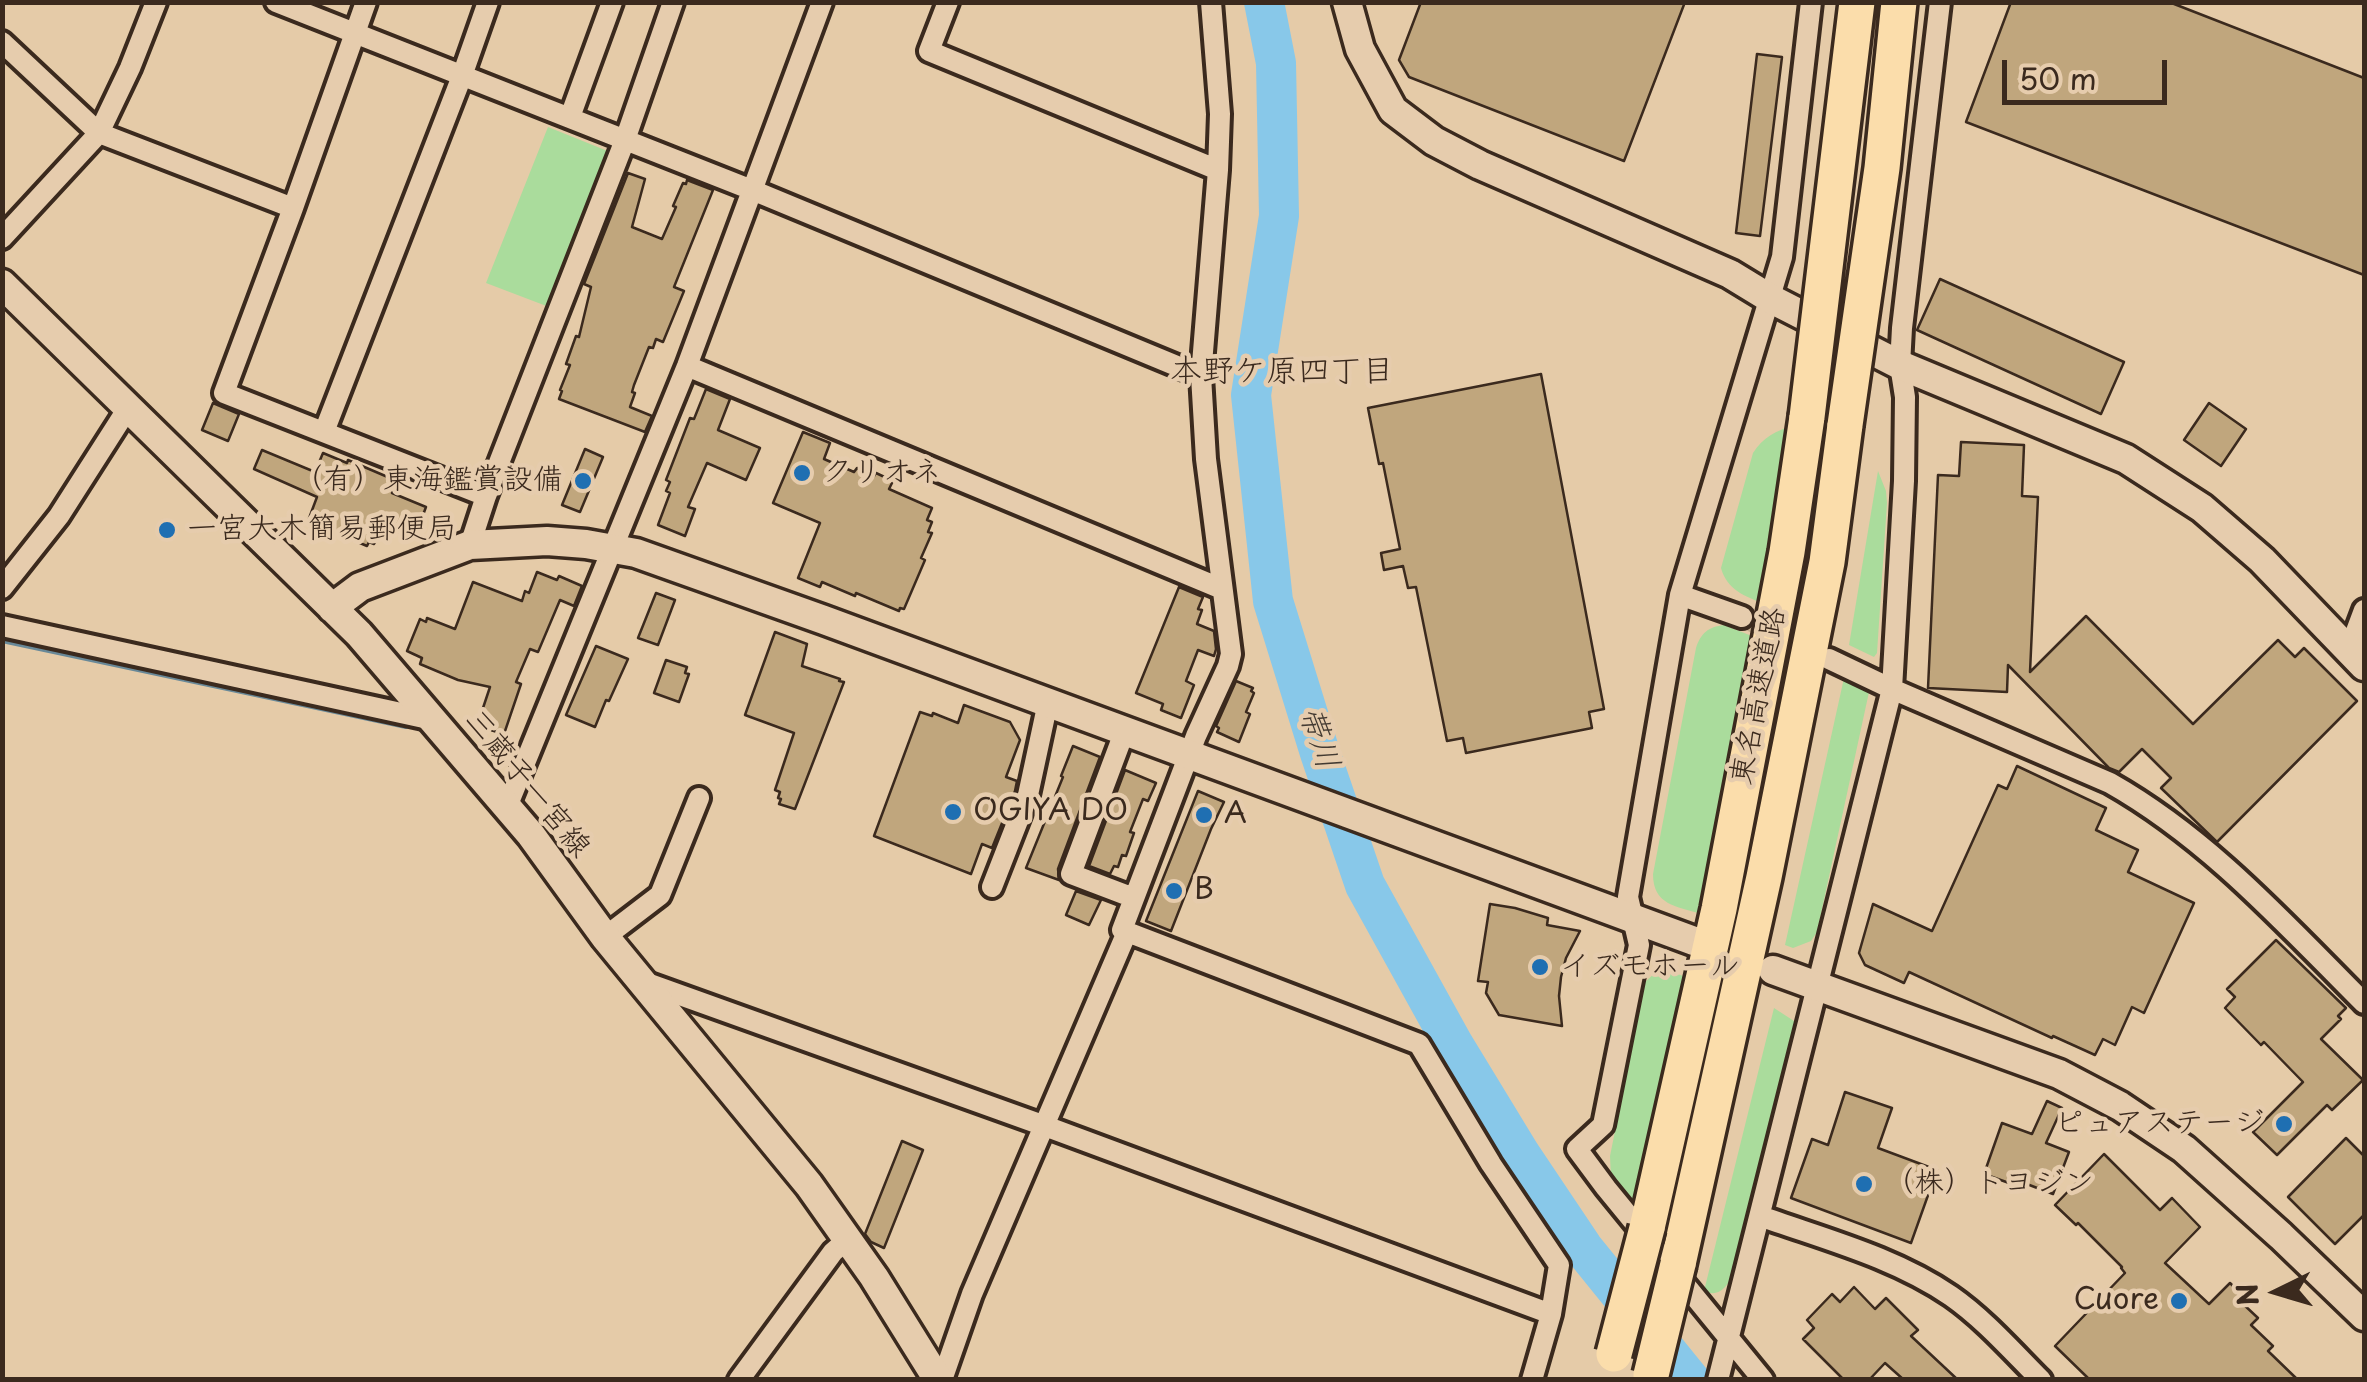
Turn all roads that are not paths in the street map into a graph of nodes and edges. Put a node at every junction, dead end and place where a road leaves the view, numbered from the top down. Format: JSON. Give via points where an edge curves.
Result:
{"nodes":[{"id":1,"x":156,"y":2,"type":"edge"},
{"id":2,"x":366,"y":2,"type":"edge"},
{"id":3,"x":488,"y":2,"type":"edge"},
{"id":4,"x":612,"y":2,"type":"edge"},
{"id":5,"x":674,"y":2,"type":"edge"},
{"id":6,"x":822,"y":2,"type":"edge"},
{"id":7,"x":948,"y":2,"type":"edge"},
{"id":8,"x":1211,"y":2,"type":"edge"},
{"id":9,"x":1347,"y":2,"type":"edge"},
{"id":10,"x":1811,"y":2,"type":"edge"},
{"id":11,"x":1857,"y":2,"type":"edge"},
{"id":12,"x":1899,"y":2,"type":"edge"},
{"id":13,"x":1940,"y":2,"type":"edge"},
{"id":14,"x":286,"y":4,"type":"edge"},
{"id":15,"x":354,"y":32,"type":"junction"},
{"id":16,"x":2,"y":42,"type":"edge"},
{"id":17,"x":462,"y":76,"type":"junction"},
{"id":18,"x":570,"y":117,"type":"junction"},
{"id":19,"x":99,"y":133,"type":"junction"},
{"id":20,"x":625,"y":140,"type":"junction"},
{"id":21,"x":1218,"y":170,"type":"junction"},
{"id":22,"x":752,"y":190,"type":"junction"},
{"id":23,"x":293,"y":208,"type":"junction"},
{"id":24,"x":2,"y":238,"type":"edge"},
{"id":25,"x":2,"y":284,"type":"edge"},
{"id":26,"x":1771,"y":299,"type":"junction"},
{"id":27,"x":1900,"y":365,"type":"junction"},
{"id":28,"x":687,"y":366,"type":"junction"},
{"id":29,"x":1201,"y":376,"type":"junction"},
{"id":30,"x":128,"y":408,"type":"junction"},
{"id":31,"x":324,"y":432,"type":"junction"},
{"id":32,"x":486,"y":496,"type":"junction"},
{"id":33,"x":470,"y":545,"type":"junction"},
{"id":34,"x":614,"y":548,"type":"junction"},
{"id":35,"x":2,"y":588,"type":"edge"},
{"id":36,"x":1222,"y":588,"type":"junction"},
{"id":37,"x":1680,"y":595,"type":"junction"},
{"id":38,"x":332,"y":608,"type":"junction"},
{"id":39,"x":2364,"y":610,"type":"edge"},
{"id":40,"x":1742,"y":617,"type":"tunnel mouth"},
{"id":41,"x":2,"y":626,"type":"edge"},
{"id":42,"x":2357,"y":658,"type":"edge"},
{"id":43,"x":1829,"y":659,"type":"tunnel mouth"},
{"id":44,"x":1892,"y":689,"type":"junction"},
{"id":45,"x":1048,"y":702,"type":"junction"},
{"id":46,"x":433,"y":720,"type":"junction"},
{"id":47,"x":1125,"y":730,"type":"junction"},
{"id":48,"x":1189,"y":755,"type":"junction"},
{"id":49,"x":700,"y":798,"type":"dead end"},
{"id":50,"x":507,"y":807,"type":"junction"},
{"id":51,"x":992,"y":887,"type":"dead end"},
{"id":52,"x":1134,"y":898,"type":"junction"},
{"id":53,"x":1633,"y":919,"type":"junction"},
{"id":54,"x":1128,"y":932,"type":"junction"},
{"id":55,"x":606,"y":937,"type":"junction"},
{"id":56,"x":1694,"y":941,"type":"dead end"},
{"id":57,"x":1773,"y":970,"type":"dead end"},
{"id":58,"x":642,"y":981,"type":"junction"},
{"id":59,"x":1817,"y":986,"type":"junction"},
{"id":60,"x":2364,"y":1003,"type":"edge"},
{"id":61,"x":1045,"y":1126,"type":"junction"},
{"id":62,"x":1760,"y":1216,"type":"junction"},
{"id":63,"x":848,"y":1239,"type":"junction"},
{"id":64,"x":1551,"y":1314,"type":"junction"},
{"id":65,"x":2364,"y":1316,"type":"edge"},
{"id":66,"x":1727,"y":1344,"type":"junction"},
{"id":67,"x":1611,"y":1367,"type":"edge"},
{"id":68,"x":1651,"y":1378,"type":"edge"},
{"id":69,"x":740,"y":1380,"type":"edge"},
{"id":70,"x":940,"y":1380,"type":"edge"},
{"id":71,"x":1532,"y":1380,"type":"edge"},
{"id":72,"x":1718,"y":1380,"type":"edge"},
{"id":73,"x":1763,"y":1380,"type":"edge"},
{"id":74,"x":2041,"y":1380,"type":"edge"}],
"edges":[{"from":1,"to":19,"type":"street"},
{"from":2,"to":15,"type":"street"},
{"from":3,"to":17,"type":"street"},
{"from":4,"to":18,"type":"street"},
{"from":5,"to":20,"type":"street"},
{"from":6,"to":22,"type":"street"},
{"from":7,"to":21,"type":"street","via":[[929,50]]},
{"from":8,"to":21,"type":"street"},
{"from":9,"to":26,"type":"street","via":[[1360,49],[1393,110],[1434,141],[1730,274]]},
{"from":10,"to":26,"type":"street","via":[[1782,257]]},
{"from":11,"to":67,"type":"highway","name":"東名高速道路","bridge":true,"via":[[1786,552],[1722,890]]},
{"from":12,"to":68,"type":"highway","name":"東名高速道路","bridge":true,"via":[[1827,562]]},
{"from":13,"to":27,"type":"street"},
{"from":14,"to":15,"type":"street"},
{"from":15,"to":17,"type":"street"},
{"from":15,"to":23,"type":"street"},
{"from":16,"to":19,"type":"street"},
{"from":17,"to":18,"type":"street"},
{"from":17,"to":31,"type":"street"},
{"from":18,"to":20,"type":"street"},
{"from":19,"to":23,"type":"street"},
{"from":19,"to":24,"type":"street"},
{"from":20,"to":22,"type":"street"},
{"from":20,"to":32,"type":"street"},
{"from":21,"to":29,"type":"street"},
{"from":22,"to":28,"type":"street"},
{"from":22,"to":29,"type":"street"},
{"from":23,"to":31,"type":"street","via":[[224,393]]},
{"from":25,"to":30,"type":"street","name":"三蔵子一宮線"},
{"from":26,"to":27,"type":"street"},
{"from":26,"to":37,"type":"street"},
{"from":27,"to":42,"type":"street","via":[[2126,459],[2202,508]]},
{"from":27,"to":44,"type":"street","via":[[1904,481]]},
{"from":28,"to":34,"type":"street"},
{"from":28,"to":36,"type":"street"},
{"from":29,"to":36,"type":"street"},
{"from":30,"to":35,"type":"street"},
{"from":30,"to":38,"type":"street","name":"三蔵子一宮線"},
{"from":31,"to":32,"type":"street"},
{"from":32,"to":33,"type":"street"},
{"from":33,"to":34,"type":"street","via":[[547,541]]},
{"from":33,"to":38,"type":"street","via":[[373,581]]},
{"from":34,"to":45,"type":"street"},
{"from":34,"to":50,"type":"street"},
{"from":36,"to":48,"type":"street","via":[[1231,654]]},
{"from":37,"to":40,"type":"street"},
{"from":37,"to":53,"type":"street","via":[[1628,896]]},
{"from":38,"to":46,"type":"street","name":"三蔵子一宮線"},
{"from":39,"to":42,"type":"street"},
{"from":41,"to":46,"type":"street"},
{"from":43,"to":44,"type":"street"},
{"from":44,"to":59,"type":"street"},
{"from":44,"to":60,"type":"street","via":[[2143,802],[2248,886]]},
{"from":45,"to":47,"type":"street"},
{"from":45,"to":51,"type":"street","via":[[1028,795]]},
{"from":46,"to":50,"type":"street","name":"三蔵子一宮線"},
{"from":47,"to":48,"type":"street"},
{"from":47,"to":52,"type":"street","via":[[1071,874]]},
{"from":48,"to":52,"type":"street"},
{"from":48,"to":53,"type":"street"},
{"from":49,"to":55,"type":"street","via":[[660,895]]},
{"from":50,"to":55,"type":"street","name":"三蔵子一宮線"},
{"from":52,"to":54,"type":"street","via":[[1122,930]]},
{"from":53,"to":56,"type":"street"},
{"from":53,"to":66,"type":"street","via":[[1639,944],[1603,1126],[1578,1150]]},
{"from":54,"to":61,"type":"street"},
{"from":54,"to":64,"type":"street","via":[[1418,1044],[1559,1265]]},
{"from":55,"to":58,"type":"street","name":"三蔵子一宮線"},
{"from":57,"to":59,"type":"street"},
{"from":58,"to":61,"type":"street"},
{"from":58,"to":63,"type":"street","name":"三蔵子一宮線"},
{"from":59,"to":62,"type":"street"},
{"from":59,"to":65,"type":"street","via":[[2059,1074],[2120,1106],[2184,1150]]},
{"from":61,"to":64,"type":"street"},
{"from":61,"to":70,"type":"street"},
{"from":62,"to":66,"type":"street"},
{"from":62,"to":74,"type":"street","via":[[1906,1270],[1980,1320]]},
{"from":63,"to":69,"type":"street"},
{"from":63,"to":70,"type":"street","name":"三蔵子一宮線"},
{"from":64,"to":71,"type":"street"},
{"from":66,"to":72,"type":"street"},
{"from":66,"to":73,"type":"street"}]}
